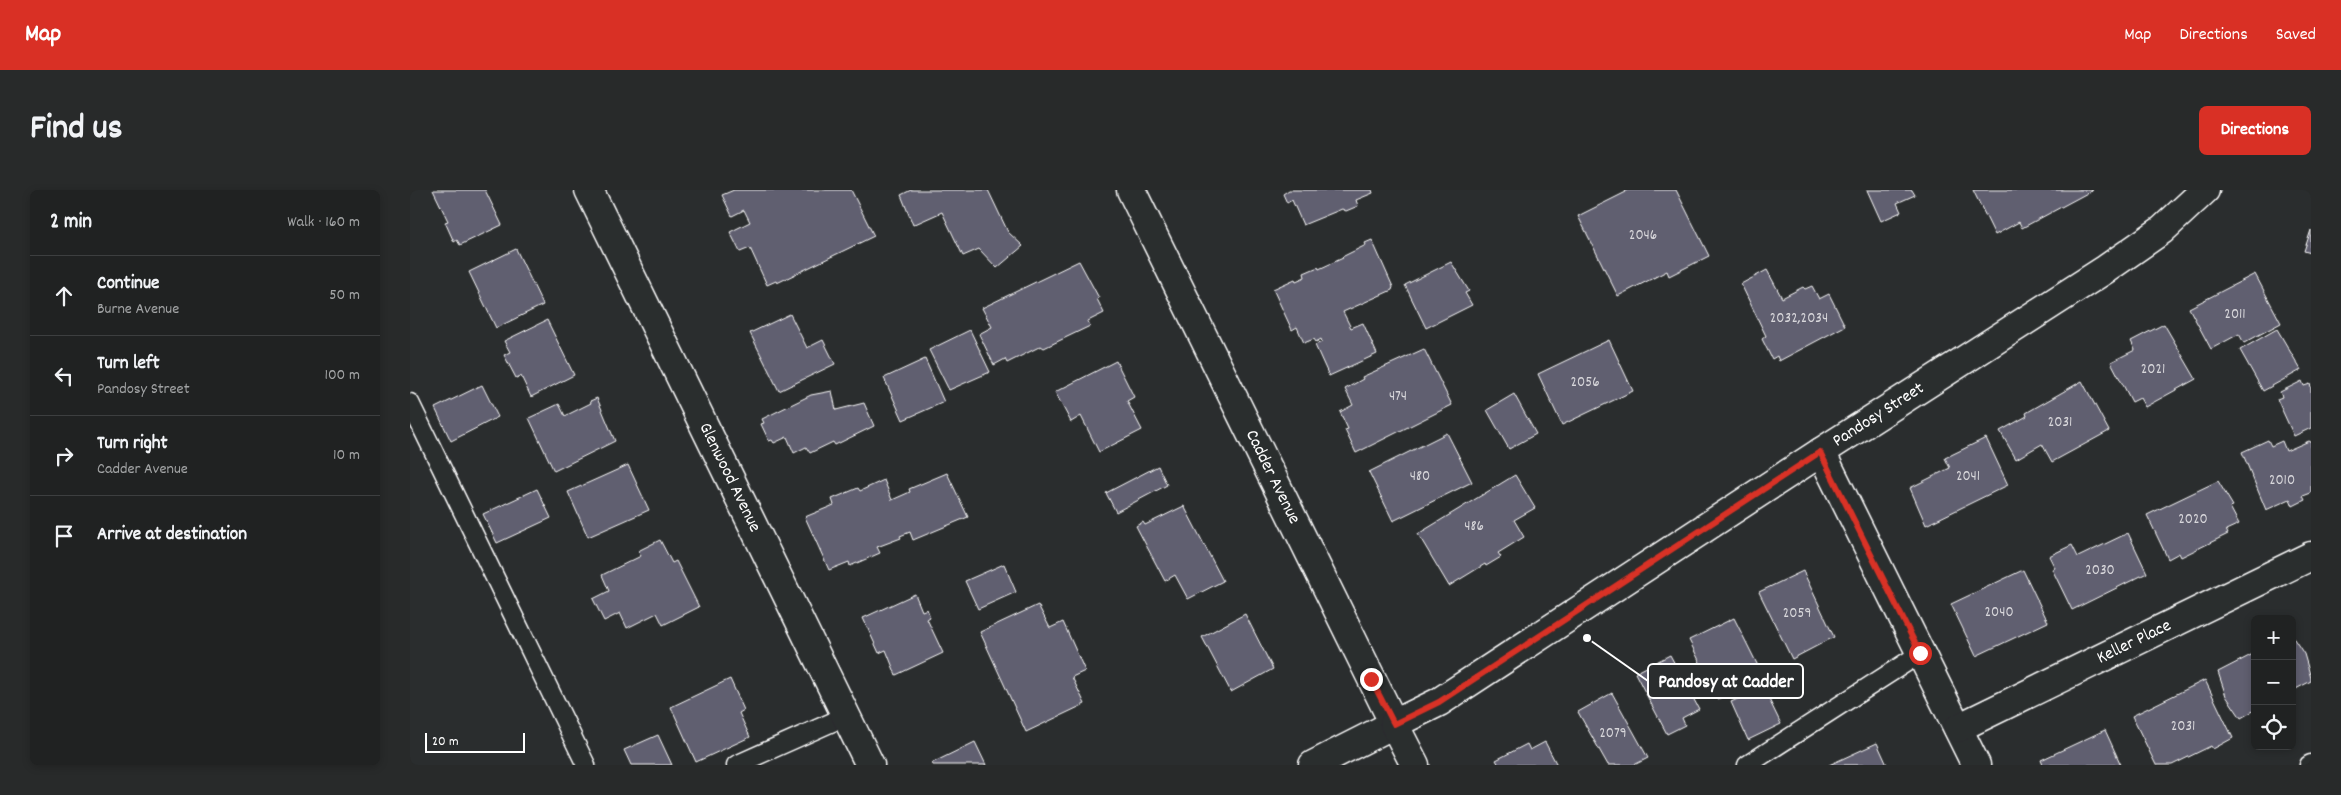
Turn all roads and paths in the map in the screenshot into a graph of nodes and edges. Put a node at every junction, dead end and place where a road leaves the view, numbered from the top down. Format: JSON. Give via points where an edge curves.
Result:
{"nodes":[{"id":1,"x":589,"y":190,"type":"edge"},
{"id":2,"x":1131,"y":190,"type":"edge"},
{"id":3,"x":2205,"y":190,"type":"edge"},
{"id":4,"x":410,"y":403,"type":"edge"},
{"id":5,"x":1820,"y":452,"type":"junction"},
{"id":6,"x":2311,"y":556,"type":"edge"},
{"id":7,"x":1920,"y":653,"type":"junction"},
{"id":8,"x":846,"y":716,"type":"junction"},
{"id":9,"x":1394,"y":724,"type":"junction"},
{"id":10,"x":1958,"y":728,"type":"junction"},
{"id":11,"x":586,"y":765,"type":"edge"},
{"id":12,"x":736,"y":765,"type":"edge"},
{"id":13,"x":870,"y":765,"type":"edge"},
{"id":14,"x":1313,"y":765,"type":"edge"},
{"id":15,"x":1415,"y":765,"type":"edge"},
{"id":16,"x":1747,"y":765,"type":"edge"},
{"id":17,"x":1976,"y":765,"type":"edge"}],
"edges":[{"from":1,"to":8,"type":"street","name":"Glenwood Avenue"},
{"from":2,"to":9,"type":"street","name":"Cadder Avenue"},
{"from":3,"to":5,"type":"street","name":"Pandosy Street","via":[[2162,230],[2106,270]]},
{"from":4,"to":11,"type":"lane"},
{"from":5,"to":7,"type":"street"},
{"from":5,"to":9,"type":"street","name":"Pandosy Street","via":[[1439,702]]},
{"from":6,"to":10,"type":"street","name":"Keller Place"},
{"from":7,"to":10,"type":"street"},
{"from":7,"to":16,"type":"lane"},
{"from":8,"to":12,"type":"lane"},
{"from":8,"to":13,"type":"street","name":"Glenwood Avenue"},
{"from":9,"to":14,"type":"street","name":"Pandosy Street"},
{"from":9,"to":15,"type":"street","name":"Cadder Avenue"},
{"from":10,"to":17,"type":"street"}]}
